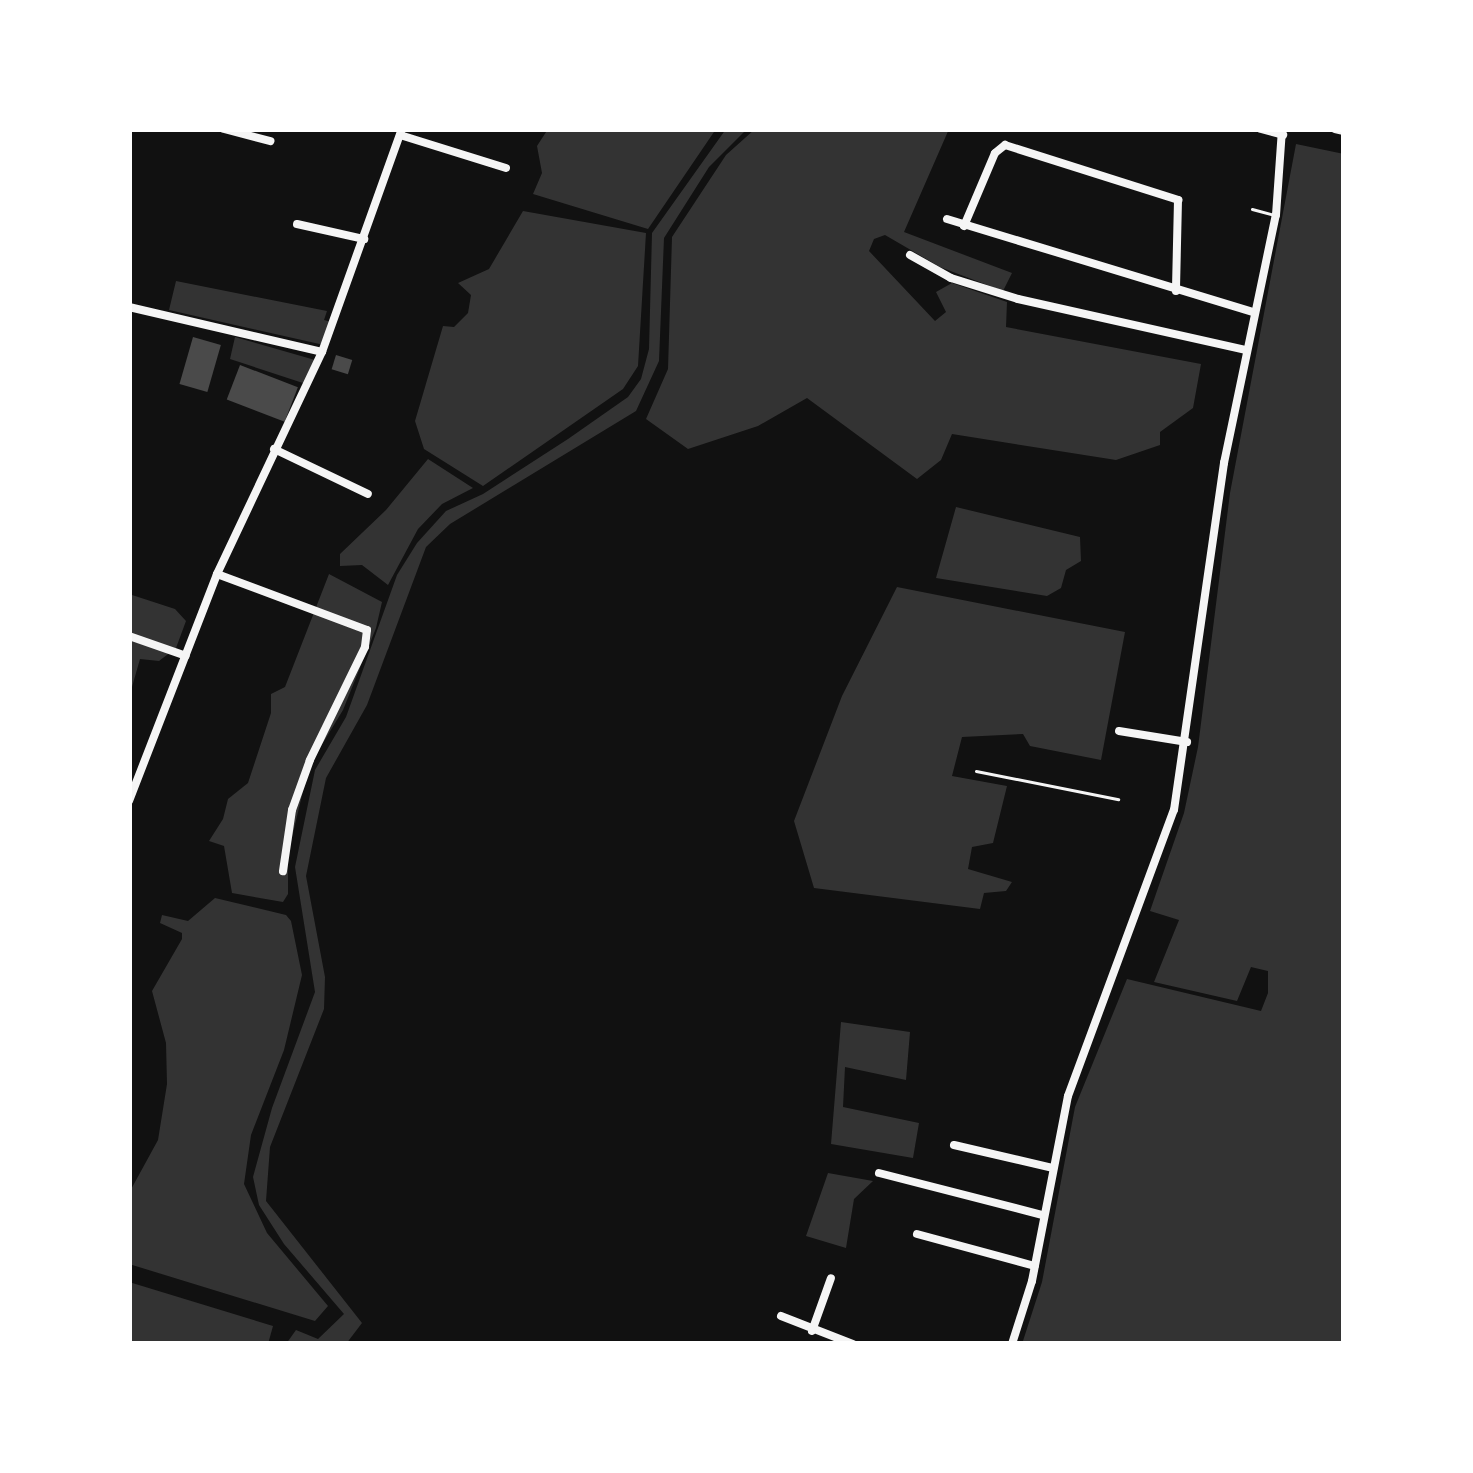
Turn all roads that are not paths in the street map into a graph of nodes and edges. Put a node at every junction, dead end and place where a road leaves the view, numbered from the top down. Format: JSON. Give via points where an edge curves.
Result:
{"nodes":[{"id":1,"x":224,"y":129,"type":"edge"},
{"id":2,"x":1261,"y":129,"type":"edge"},
{"id":3,"x":1334,"y":129,"type":"edge"},
{"id":4,"x":1344,"y":131,"type":"edge"},
{"id":5,"x":401,"y":132,"type":"edge"},
{"id":6,"x":1282,"y":132,"type":"edge"},
{"id":7,"x":271,"y":141,"type":"dead end"},
{"id":8,"x":506,"y":168,"type":"dead end"},
{"id":9,"x":1252,"y":209,"type":"dead end"},
{"id":10,"x":1276,"y":215,"type":"junction"},
{"id":11,"x":946,"y":219,"type":"dead end"},
{"id":12,"x":297,"y":224,"type":"dead end"},
{"id":13,"x":964,"y":226,"type":"junction"},
{"id":14,"x":364,"y":239,"type":"junction"},
{"id":15,"x":910,"y":255,"type":"dead end"},
{"id":16,"x":1176,"y":291,"type":"junction"},
{"id":17,"x":129,"y":307,"type":"edge"},
{"id":18,"x":1254,"y":312,"type":"junction"},
{"id":19,"x":1246,"y":350,"type":"junction"},
{"id":20,"x":322,"y":352,"type":"junction"},
{"id":21,"x":274,"y":448,"type":"junction"},
{"id":22,"x":368,"y":494,"type":"dead end"},
{"id":23,"x":218,"y":574,"type":"junction"},
{"id":24,"x":129,"y":636,"type":"edge"},
{"id":25,"x":186,"y":656,"type":"junction"},
{"id":26,"x":1119,"y":730,"type":"dead end"},
{"id":27,"x":1187,"y":742,"type":"junction"},
{"id":28,"x":976,"y":771,"type":"dead end"},
{"id":29,"x":1118,"y":799,"type":"dead end"},
{"id":30,"x":129,"y":801,"type":"edge"},
{"id":31,"x":283,"y":872,"type":"dead end"},
{"id":32,"x":954,"y":1145,"type":"dead end"},
{"id":33,"x":1053,"y":1168,"type":"junction"},
{"id":34,"x":879,"y":1173,"type":"dead end"},
{"id":35,"x":1043,"y":1215,"type":"junction"},
{"id":36,"x":917,"y":1234,"type":"dead end"},
{"id":37,"x":1035,"y":1266,"type":"junction"},
{"id":38,"x":831,"y":1278,"type":"dead end"},
{"id":39,"x":781,"y":1316,"type":"dead end"},
{"id":40,"x":812,"y":1330,"type":"junction"},
{"id":41,"x":854,"y":1344,"type":"edge"},
{"id":42,"x":1012,"y":1344,"type":"edge"}],
"edges":[{"from":1,"to":7,"type":"street"},
{"from":2,"to":6,"type":"street"},
{"from":3,"to":4,"type":"street"},
{"from":5,"to":8,"type":"street"},
{"from":5,"to":14,"type":"street"},
{"from":6,"to":10,"type":"street"},
{"from":9,"to":10,"type":"lane"},
{"from":10,"to":18,"type":"street"},
{"from":11,"to":13,"type":"street"},
{"from":12,"to":14,"type":"street"},
{"from":13,"to":16,"type":"street"},
{"from":13,"to":16,"type":"street","via":[[995,153],[1006,145],[1178,200]]},
{"from":14,"to":20,"type":"street"},
{"from":15,"to":19,"type":"street","via":[[1018,299]]},
{"from":16,"to":18,"type":"street"},
{"from":17,"to":20,"type":"street"},
{"from":18,"to":19,"type":"street"},
{"from":19,"to":27,"type":"street"},
{"from":20,"to":21,"type":"street"},
{"from":21,"to":22,"type":"street"},
{"from":21,"to":23,"type":"street"},
{"from":23,"to":25,"type":"street"},
{"from":23,"to":31,"type":"street","via":[[367,630],[292,810]]},
{"from":24,"to":25,"type":"street"},
{"from":25,"to":30,"type":"street"},
{"from":26,"to":27,"type":"street"},
{"from":27,"to":33,"type":"street","via":[[1160,857],[1069,1096]]},
{"from":28,"to":29,"type":"lane"},
{"from":32,"to":33,"type":"street"},
{"from":33,"to":35,"type":"street"},
{"from":34,"to":35,"type":"street"},
{"from":35,"to":37,"type":"street"},
{"from":36,"to":37,"type":"street"},
{"from":37,"to":42,"type":"street"},
{"from":38,"to":40,"type":"street"},
{"from":39,"to":40,"type":"street"},
{"from":40,"to":41,"type":"street"}]}
